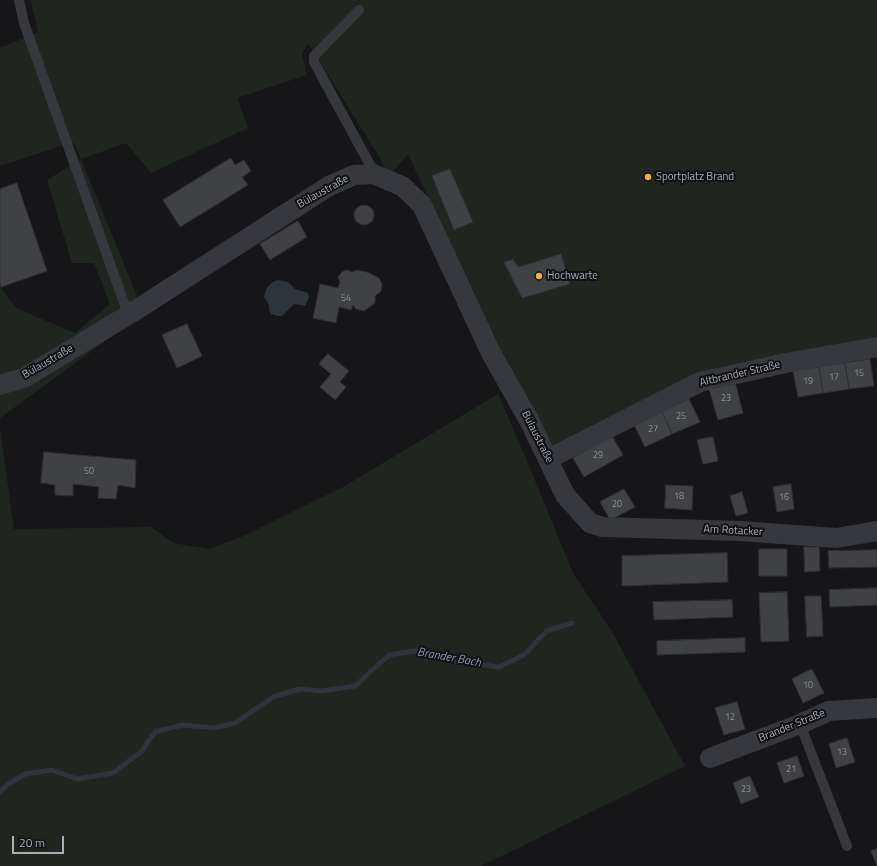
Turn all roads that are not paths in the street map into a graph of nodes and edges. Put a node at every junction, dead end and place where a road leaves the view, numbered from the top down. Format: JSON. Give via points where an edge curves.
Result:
{"nodes":[{"id":1,"x":19,"y":0,"type":"edge"},
{"id":2,"x":359,"y":10,"type":"dead end"},
{"id":3,"x":376,"y":176,"type":"junction"},
{"id":4,"x":128,"y":314,"type":"junction"},
{"id":5,"x":877,"y":347,"type":"edge"},
{"id":6,"x":0,"y":385,"type":"edge"},
{"id":7,"x":548,"y":459,"type":"junction"},
{"id":8,"x":590,"y":523,"type":"joint"},
{"id":9,"x":877,"y":531,"type":"edge"},
{"id":10,"x":877,"y":708,"type":"edge"},
{"id":11,"x":800,"y":724,"type":"junction"},
{"id":12,"x":710,"y":758,"type":"dead end"},
{"id":13,"x":847,"y":846,"type":"dead end"}],
"edges":[{"from":1,"to":4,"type":"lane","via":[[24,23]]},
{"from":2,"to":3,"type":"lane","via":[[314,56],[314,62]]},
{"from":3,"to":4,"type":"street","name":"Bülaustraße","via":[[354,175],[329,186]]},
{"from":3,"to":7,"type":"street","name":"Bülaustraße","via":[[402,186],[422,206],[491,354]]},
{"from":4,"to":6,"type":"street","name":"Bülaustraße","via":[[24,378]]},
{"from":5,"to":7,"type":"street","name":"Altbrander Straße","via":[[700,382]]},
{"from":7,"to":8,"type":"street","name":"Bülaustraße","via":[[565,495]]},
{"from":8,"to":9,"type":"street","name":"Am Rotacker","via":[[602,528],[740,531],[836,538]]},
{"from":10,"to":11,"type":"street","name":"Brander Straße","via":[[829,711]]},
{"from":11,"to":12,"type":"street","name":"Brander Straße"},
{"from":11,"to":13,"type":"lane"}]}
